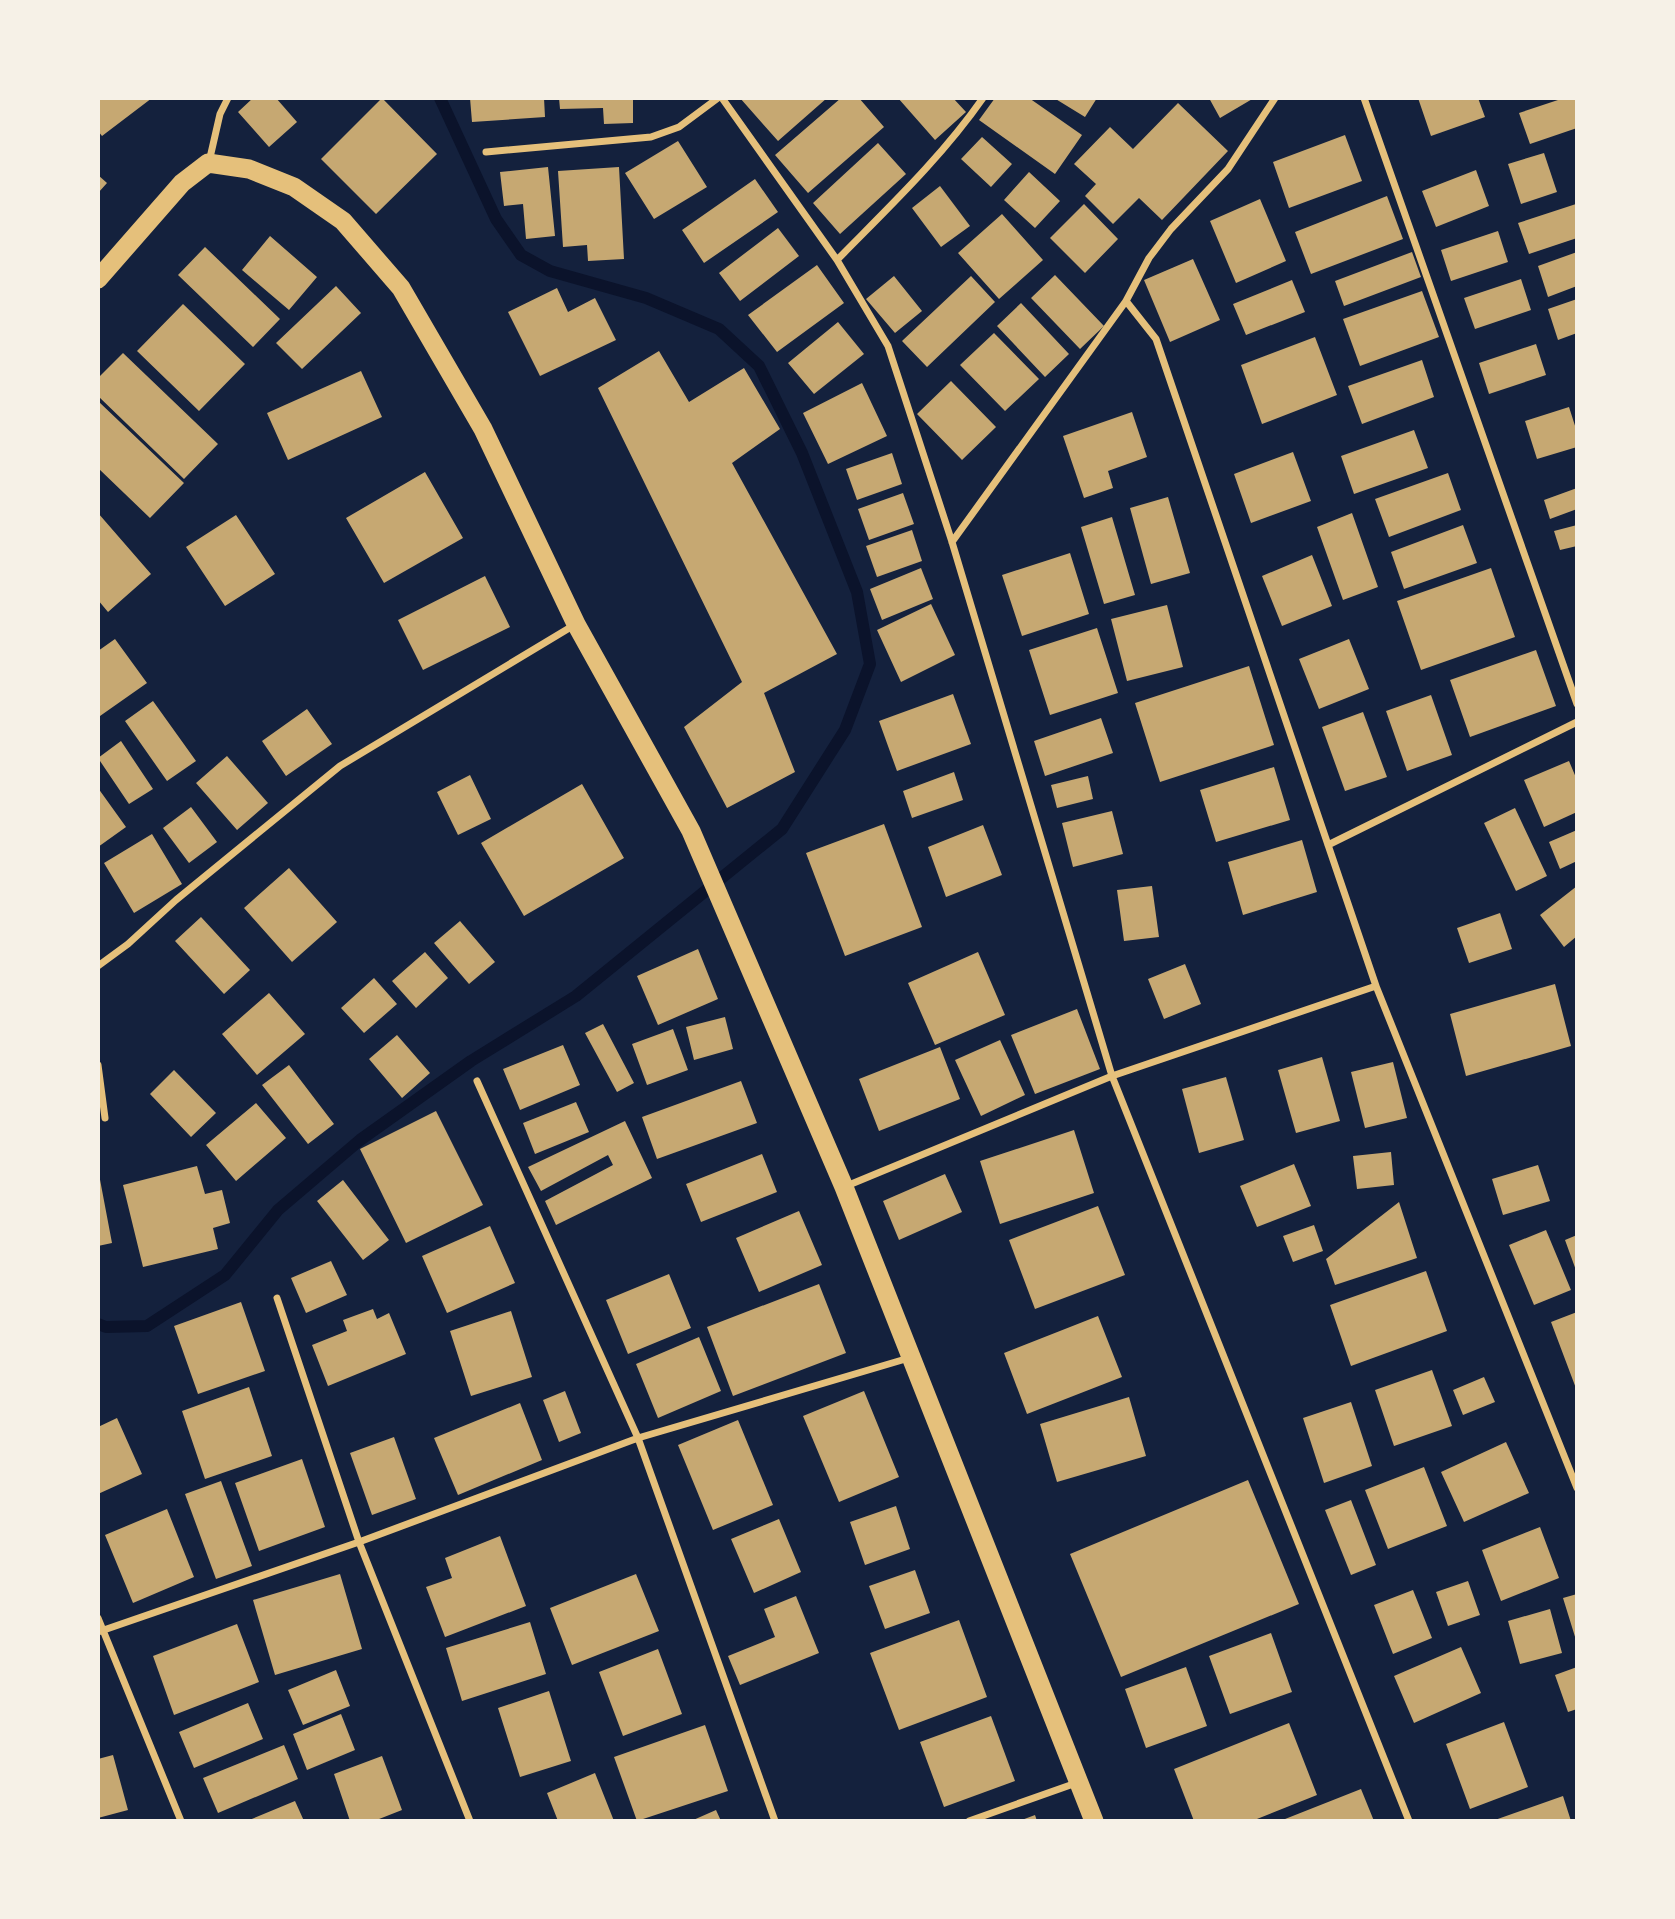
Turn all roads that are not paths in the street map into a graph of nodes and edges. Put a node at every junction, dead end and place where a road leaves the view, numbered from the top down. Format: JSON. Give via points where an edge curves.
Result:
{"nodes":[{"id":1,"x":228,"y":98,"type":"edge"},
{"id":2,"x":720,"y":98,"type":"edge"},
{"id":3,"x":983,"y":98,"type":"edge"},
{"id":4,"x":1275,"y":98,"type":"edge"},
{"id":5,"x":1364,"y":98,"type":"edge"},
{"id":6,"x":486,"y":152,"type":"dead end"},
{"id":7,"x":208,"y":163,"type":"junction"},
{"id":8,"x":837,"y":260,"type":"junction"},
{"id":9,"x":98,"y":279,"type":"edge"},
{"id":10,"x":1126,"y":301,"type":"junction"},
{"id":11,"x":952,"y":542,"type":"junction"},
{"id":12,"x":576,"y":624,"type":"junction"},
{"id":13,"x":1577,"y":704,"type":"edge"},
{"id":14,"x":1577,"y":722,"type":"edge"},
{"id":15,"x":1328,"y":845,"type":"junction"},
{"id":16,"x":98,"y":966,"type":"edge"},
{"id":17,"x":1376,"y":986,"type":"junction"},
{"id":18,"x":98,"y":1065,"type":"edge"},
{"id":19,"x":1112,"y":1076,"type":"junction"},
{"id":20,"x":477,"y":1081,"type":"dead end"},
{"id":21,"x":105,"y":1118,"type":"dead end"},
{"id":22,"x":844,"y":1187,"type":"junction"},
{"id":23,"x":277,"y":1298,"type":"dead end"},
{"id":24,"x":909,"y":1358,"type":"junction"},
{"id":25,"x":638,"y":1438,"type":"junction"},
{"id":26,"x":1577,"y":1488,"type":"edge"},
{"id":27,"x":359,"y":1542,"type":"junction"},
{"id":28,"x":98,"y":1618,"type":"edge"},
{"id":29,"x":100,"y":1632,"type":"edge"},
{"id":30,"x":1079,"y":1782,"type":"junction"},
{"id":31,"x":181,"y":1821,"type":"edge"},
{"id":32,"x":470,"y":1821,"type":"edge"},
{"id":33,"x":775,"y":1821,"type":"edge"},
{"id":34,"x":969,"y":1821,"type":"edge"},
{"id":35,"x":1094,"y":1821,"type":"edge"},
{"id":36,"x":1409,"y":1821,"type":"edge"}],
"edges":[{"from":1,"to":7,"type":"street"},
{"from":2,"to":6,"type":"street","via":[[679,127],[651,137]]},
{"from":2,"to":8,"type":"street"},
{"from":3,"to":8,"type":"street","via":[[917,179]]},
{"from":4,"to":10,"type":"street","via":[[1228,169],[1149,258]]},
{"from":5,"to":13,"type":"street"},
{"from":7,"to":9,"type":"highway","via":[[182,183]]},
{"from":7,"to":12,"type":"highway","via":[[249,169],[293,187],[343,221],[401,288],[483,429]]},
{"from":8,"to":11,"type":"street","via":[[888,346]]},
{"from":10,"to":11,"type":"street"},
{"from":10,"to":15,"type":"street","via":[[1156,338]]},
{"from":11,"to":19,"type":"street"},
{"from":12,"to":16,"type":"street","via":[[340,766]]},
{"from":12,"to":22,"type":"highway","via":[[691,831]]},
{"from":14,"to":15,"type":"street"},
{"from":15,"to":17,"type":"street"},
{"from":17,"to":19,"type":"street"},
{"from":17,"to":26,"type":"street"},
{"from":18,"to":21,"type":"street"},
{"from":19,"to":22,"type":"street"},
{"from":19,"to":36,"type":"street"},
{"from":20,"to":25,"type":"street"},
{"from":22,"to":24,"type":"highway"},
{"from":23,"to":27,"type":"street"},
{"from":24,"to":25,"type":"street"},
{"from":24,"to":30,"type":"highway"},
{"from":25,"to":27,"type":"street"},
{"from":25,"to":33,"type":"street"},
{"from":27,"to":29,"type":"street"},
{"from":27,"to":32,"type":"street"},
{"from":28,"to":29,"type":"street"},
{"from":29,"to":31,"type":"street"},
{"from":30,"to":34,"type":"street"},
{"from":30,"to":35,"type":"highway"}]}
